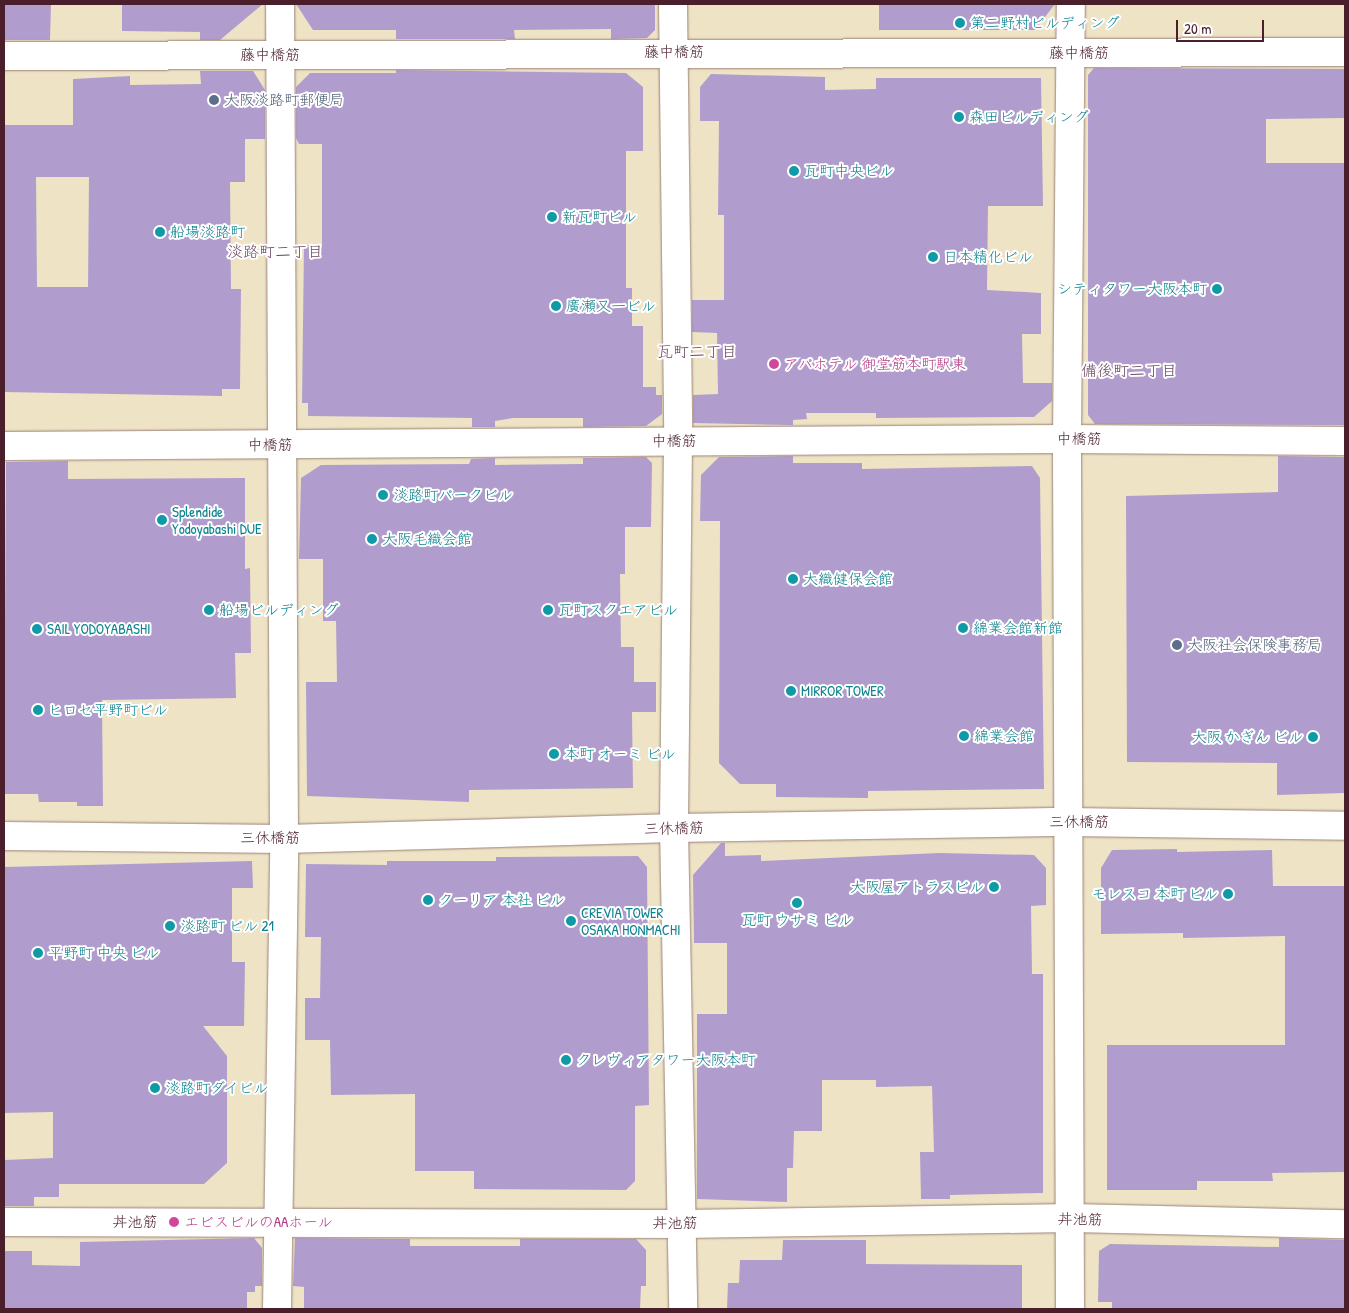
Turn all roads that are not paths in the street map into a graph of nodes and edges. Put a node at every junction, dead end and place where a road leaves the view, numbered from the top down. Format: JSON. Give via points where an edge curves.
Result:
{"nodes":[{"id":1,"x":280,"y":4,"type":"edge"},
{"id":2,"x":673,"y":4,"type":"edge"},
{"id":3,"x":1071,"y":4,"type":"edge"},
{"id":4,"x":673,"y":52,"type":"junction"},
{"id":5,"x":1345,"y":52,"type":"edge"},
{"id":6,"x":1071,"y":53,"type":"junction"},
{"id":7,"x":281,"y":55,"type":"junction"},
{"id":8,"x":4,"y":56,"type":"edge"},
{"id":9,"x":1067,"y":439,"type":"junction"},
{"id":10,"x":678,"y":441,"type":"junction"},
{"id":11,"x":1345,"y":441,"type":"edge"},
{"id":12,"x":282,"y":445,"type":"junction"},
{"id":13,"x":4,"y":446,"type":"edge"},
{"id":14,"x":1068,"y":822,"type":"junction"},
{"id":15,"x":1345,"y":826,"type":"edge"},
{"id":16,"x":674,"y":828,"type":"junction"},
{"id":17,"x":4,"y":836,"type":"edge"},
{"id":18,"x":284,"y":839,"type":"junction"},
{"id":19,"x":1072,"y":1218,"type":"junction"},
{"id":20,"x":278,"y":1221,"type":"junction"},
{"id":21,"x":4,"y":1222,"type":"edge"},
{"id":22,"x":684,"y":1224,"type":"junction"},
{"id":23,"x":1345,"y":1224,"type":"edge"},
{"id":24,"x":277,"y":1309,"type":"edge"},
{"id":25,"x":683,"y":1309,"type":"edge"},
{"id":26,"x":1070,"y":1309,"type":"edge"}],
"edges":[{"from":1,"to":7,"type":"street"},
{"from":2,"to":4,"type":"street"},
{"from":3,"to":6,"type":"street"},
{"from":4,"to":6,"type":"street","name":"藤中橋筋"},
{"from":4,"to":7,"type":"street","name":"藤中橋筋"},
{"from":4,"to":10,"type":"street"},
{"from":5,"to":6,"type":"street","name":"藤中橋筋"},
{"from":6,"to":9,"type":"street"},
{"from":7,"to":8,"type":"street","name":"藤中橋筋"},
{"from":7,"to":12,"type":"street"},
{"from":9,"to":10,"type":"street","name":"中橋筋"},
{"from":9,"to":11,"type":"street","name":"中橋筋"},
{"from":9,"to":14,"type":"street"},
{"from":10,"to":12,"type":"street","name":"中橋筋"},
{"from":10,"to":16,"type":"street"},
{"from":12,"to":13,"type":"street","name":"中橋筋"},
{"from":12,"to":18,"type":"street"},
{"from":14,"to":15,"type":"street","name":"三休橋筋"},
{"from":14,"to":16,"type":"street","name":"三休橋筋"},
{"from":14,"to":19,"type":"street"},
{"from":16,"to":18,"type":"street","name":"三休橋筋"},
{"from":16,"to":22,"type":"street"},
{"from":17,"to":18,"type":"street","name":"三休橋筋"},
{"from":18,"to":20,"type":"street"},
{"from":19,"to":22,"type":"street","name":"丼池筋"},
{"from":19,"to":23,"type":"street","name":"丼池筋"},
{"from":19,"to":26,"type":"street"},
{"from":20,"to":21,"type":"street","name":"丼池筋"},
{"from":20,"to":22,"type":"street","name":"丼池筋"},
{"from":20,"to":24,"type":"street"},
{"from":22,"to":25,"type":"street"}]}
